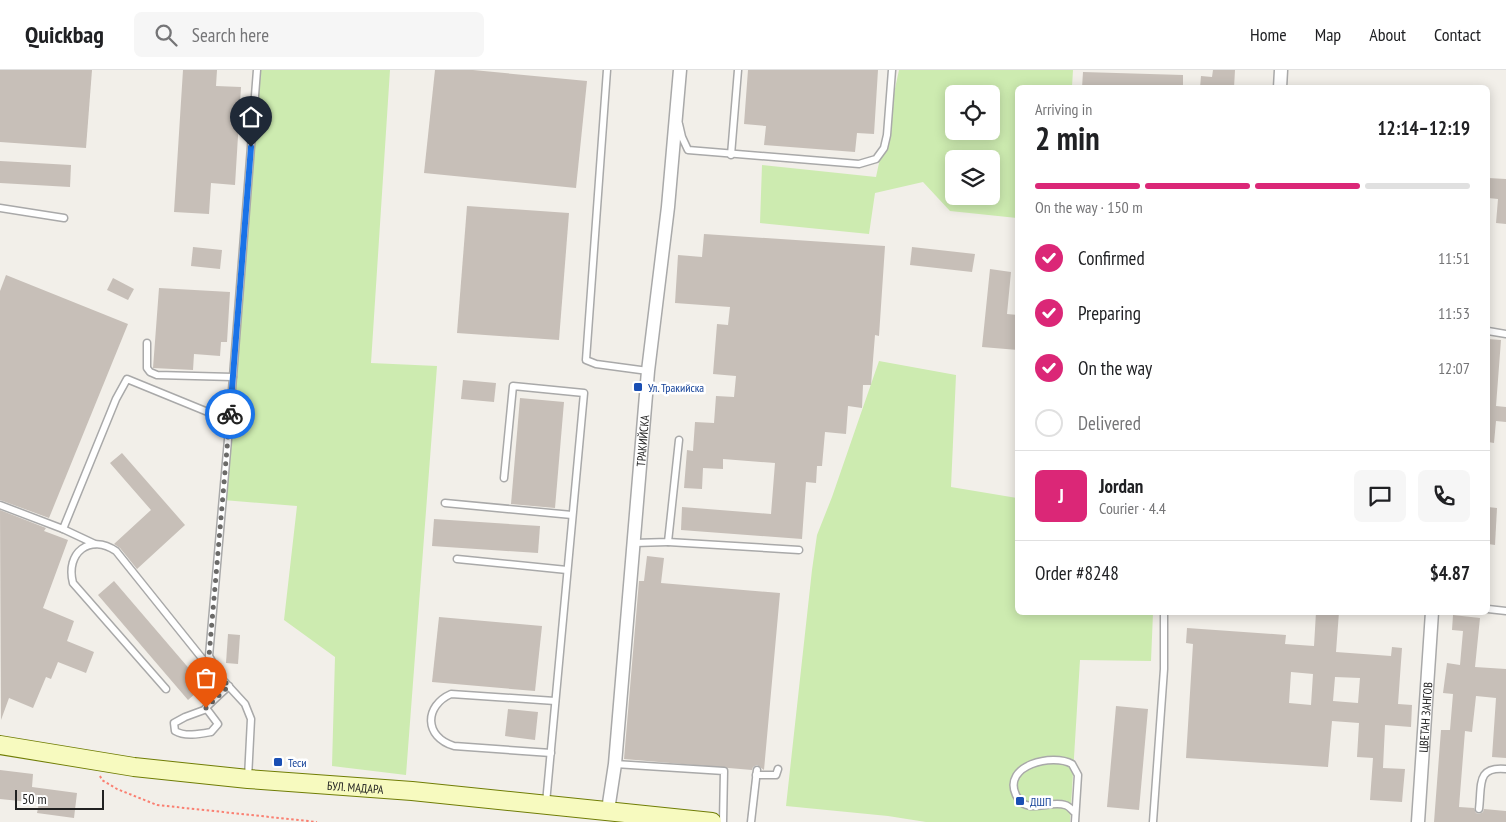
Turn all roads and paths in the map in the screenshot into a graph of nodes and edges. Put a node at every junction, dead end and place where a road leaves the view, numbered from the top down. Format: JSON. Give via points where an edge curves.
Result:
{"nodes":[{"id":1,"x":257,"y":70,"type":"edge"},
{"id":2,"x":607,"y":70,"type":"edge"},
{"id":3,"x":680,"y":70,"type":"edge"},
{"id":4,"x":738,"y":70,"type":"edge"},
{"id":5,"x":892,"y":70,"type":"edge"},
{"id":6,"x":1281,"y":70,"type":"edge"},
{"id":7,"x":1280,"y":85,"type":"edge"},
{"id":8,"x":677,"y":114,"type":"junction"},
{"id":9,"x":731,"y":155,"type":"junction"},
{"id":10,"x":0,"y":208,"type":"edge"},
{"id":11,"x":64,"y":218,"type":"dead end"},
{"id":12,"x":1490,"y":331,"type":"edge"},
{"id":13,"x":1506,"y":334,"type":"edge"},
{"id":14,"x":147,"y":343,"type":"dead end"},
{"id":15,"x":648,"y":371,"type":"junction"},
{"id":16,"x":233,"y":377,"type":"junction"},
{"id":17,"x":229,"y":428,"type":"junction"},
{"id":18,"x":679,"y":440,"type":"dead end"},
{"id":19,"x":504,"y":478,"type":"dead end"},
{"id":20,"x":445,"y":503,"type":"dead end"},
{"id":21,"x":0,"y":504,"type":"edge"},
{"id":22,"x":572,"y":515,"type":"junction"},
{"id":23,"x":63,"y":529,"type":"junction"},
{"id":24,"x":668,"y":542,"type":"junction"},
{"id":25,"x":634,"y":543,"type":"junction"},
{"id":26,"x":95,"y":544,"type":"junction"},
{"id":27,"x":799,"y":550,"type":"dead end"},
{"id":28,"x":457,"y":559,"type":"dead end"},
{"id":29,"x":568,"y":570,"type":"junction"},
{"id":30,"x":1490,"y":609,"type":"edge"},
{"id":31,"x":1506,"y":611,"type":"edge"},
{"id":32,"x":1164,"y":615,"type":"edge"},
{"id":33,"x":1432,"y":615,"type":"edge"},
{"id":34,"x":222,"y":679,"type":"junction"},
{"id":35,"x":229,"y":686,"type":"junction"},
{"id":36,"x":166,"y":689,"type":"dead end"},
{"id":37,"x":555,"y":701,"type":"junction"},
{"id":38,"x":206,"y":708,"type":"junction"},
{"id":39,"x":0,"y":745,"type":"edge"},
{"id":40,"x":551,"y":753,"type":"junction"},
{"id":41,"x":91,"y":760,"type":"junction"},
{"id":42,"x":615,"y":764,"type":"junction"},
{"id":43,"x":1506,"y":769,"type":"edge"},
{"id":44,"x":778,"y":770,"type":"dead end"},
{"id":45,"x":248,"y":779,"type":"junction"},
{"id":46,"x":546,"y":804,"type":"junction"},
{"id":47,"x":1479,"y":809,"type":"dead end"},
{"id":48,"x":608,"y":810,"type":"junction"},
{"id":49,"x":1074,"y":812,"type":"junction"},
{"id":50,"x":317,"y":822,"type":"edge"},
{"id":51,"x":712,"y":822,"type":"edge"},
{"id":52,"x":723,"y":822,"type":"edge"},
{"id":53,"x":751,"y":822,"type":"edge"},
{"id":54,"x":1075,"y":822,"type":"edge"},
{"id":55,"x":1153,"y":822,"type":"edge"},
{"id":56,"x":1418,"y":822,"type":"edge"}],
"edges":[{"from":1,"to":16,"type":"lane"},
{"from":2,"to":15,"type":"lane","via":[[586,360]]},
{"from":3,"to":8,"type":"street","name":"ТРАКИЙСКА"},
{"from":4,"to":9,"type":"lane"},
{"from":5,"to":9,"type":"lane","via":[[887,135],[884,148],[876,159],[859,164]]},
{"from":6,"to":7,"type":"street"},
{"from":8,"to":9,"type":"lane","via":[[688,150]]},
{"from":8,"to":15,"type":"street","name":"ТРАКИЙСКА"},
{"from":10,"to":11,"type":"lane"},
{"from":12,"to":13,"type":"lane"},
{"from":14,"to":16,"type":"lane","via":[[147,368],[157,375]]},
{"from":15,"to":25,"type":"street","name":"ТРАКИЙСКА"},
{"from":16,"to":17,"type":"lane"},
{"from":17,"to":23,"type":"lane","via":[[220,417],[127,379]]},
{"from":17,"to":34,"type":"lane","via":[[209,656]]},
{"from":18,"to":24,"type":"lane"},
{"from":19,"to":22,"type":"lane","via":[[513,386],[584,393]]},
{"from":20,"to":22,"type":"lane"},
{"from":21,"to":23,"type":"lane"},
{"from":22,"to":29,"type":"lane"},
{"from":23,"to":26,"type":"lane"},
{"from":24,"to":25,"type":"lane"},
{"from":24,"to":27,"type":"lane"},
{"from":25,"to":42,"type":"street","name":"ТРАКИЙСКА"},
{"from":26,"to":34,"type":"lane","via":[[116,551]]},
{"from":26,"to":36,"type":"lane","via":[[82,549],[74,557],[70,568],[73,582]]},
{"from":28,"to":29,"type":"lane"},
{"from":29,"to":37,"type":"lane"},
{"from":30,"to":31,"type":"lane"},
{"from":32,"to":55,"type":"lane","via":[[1164,669]]},
{"from":33,"to":56,"type":"street","name":"ЦВЕТАН ЗАНГОВ"},
{"from":34,"to":35,"type":"lane"},
{"from":35,"to":38,"type":"lane"},
{"from":35,"to":45,"type":"lane","via":[[245,704],[251,719]]},
{"from":37,"to":40,"type":"lane"},
{"from":37,"to":40,"type":"lane","via":[[452,694],[436,703],[431,720],[440,740],[454,746]]},
{"from":38,"to":38,"type":"lane","via":[[174,723],[175,732],[211,732],[218,724]]},
{"from":39,"to":41,"type":"main road","name":"БУЛ. МАДАРА"},
{"from":40,"to":46,"type":"lane"},
{"from":41,"to":45,"type":"main road","name":"БУЛ. МАДАРА"},
{"from":41,"to":50,"type":"path","via":[[102,780],[157,805]]},
{"from":42,"to":48,"type":"street","name":"ТРАКИЙСКА"},
{"from":42,"to":52,"type":"lane","via":[[724,771]]},
{"from":43,"to":47,"type":"lane","via":[[1492,768],[1485,772]]},
{"from":44,"to":53,"type":"lane","via":[[776,775],[757,773]]},
{"from":45,"to":46,"type":"main road","name":"БУЛ. МАДАРА"},
{"from":46,"to":48,"type":"main road","name":"БУЛ. МАДАРА"},
{"from":48,"to":51,"type":"main road","name":"БУЛ. МАДАРА"},
{"from":49,"to":49,"type":"lane","via":[[1078,775],[1072,764],[1064,760],[1032,764],[1019,772],[1014,787],[1018,798],[1025,804],[1035,807],[1054,804],[1066,806]]},
{"from":49,"to":54,"type":"lane"}]}
